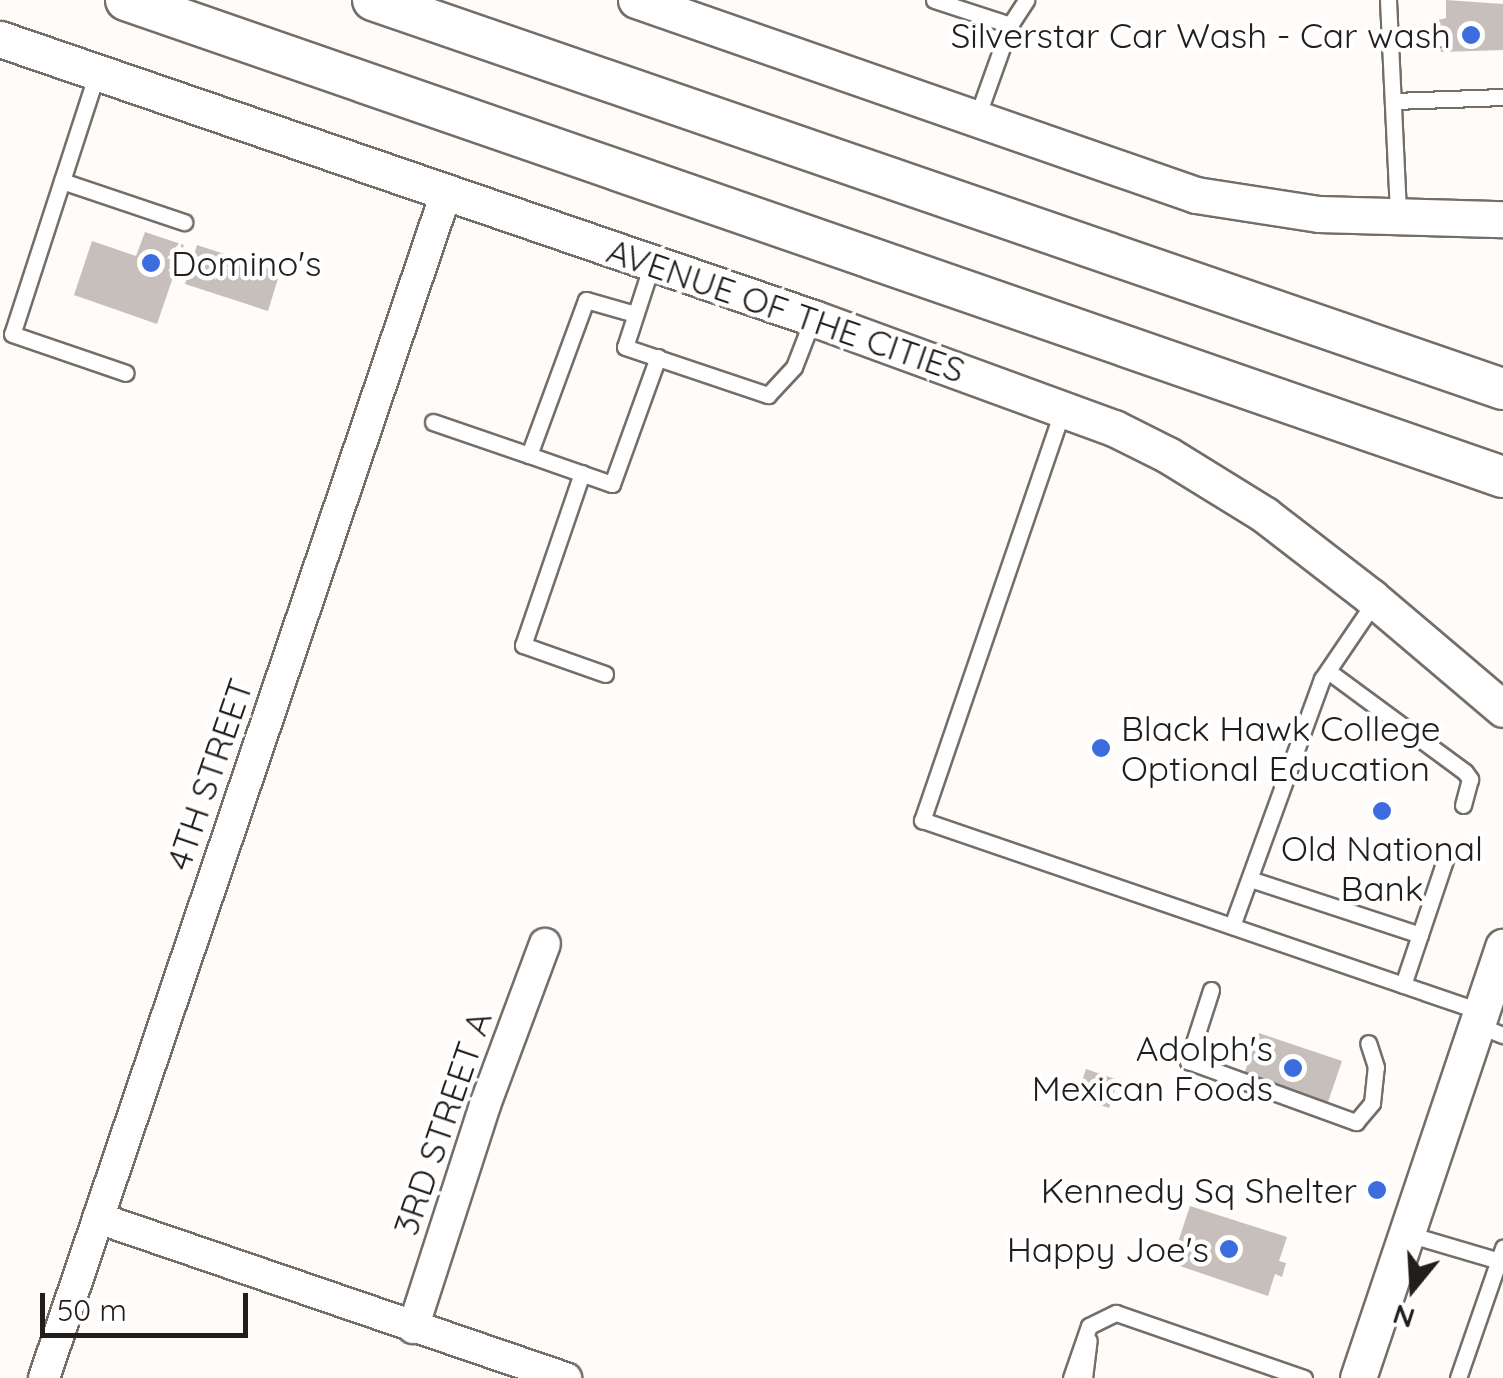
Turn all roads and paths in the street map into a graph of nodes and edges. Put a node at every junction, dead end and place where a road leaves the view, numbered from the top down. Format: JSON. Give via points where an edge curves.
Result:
{"nodes":[{"id":1,"x":126,"y":0,"type":"edge"},
{"id":2,"x":374,"y":0,"type":"edge"},
{"id":3,"x":636,"y":0,"type":"edge"},
{"id":4,"x":934,"y":0,"type":"edge"},
{"id":5,"x":1026,"y":0,"type":"edge"},
{"id":6,"x":1388,"y":0,"type":"edge"},
{"id":7,"x":1010,"y":26,"type":"junction"},
{"id":8,"x":1442,"y":38,"type":"dead end"},
{"id":9,"x":0,"y":39,"type":"edge"},
{"id":10,"x":1391,"y":39,"type":"junction"},
{"id":11,"x":98,"y":73,"type":"junction"},
{"id":12,"x":1503,"y":97,"type":"edge"},
{"id":13,"x":1394,"y":101,"type":"junction"},
{"id":14,"x":976,"y":121,"type":"junction"},
{"id":15,"x":62,"y":182,"type":"junction"},
{"id":16,"x":446,"y":194,"type":"junction"},
{"id":17,"x":1398,"y":216,"type":"junction"},
{"id":18,"x":1503,"y":219,"type":"edge"},
{"id":19,"x":184,"y":222,"type":"dead end"},
{"id":20,"x":652,"y":264,"type":"junction"},
{"id":21,"x":981,"y":296,"type":"junction"},
{"id":22,"x":635,"y":314,"type":"junction"},
{"id":23,"x":813,"y":318,"type":"junction"},
{"id":24,"x":658,"y":357,"type":"junction"},
{"id":25,"x":126,"y":374,"type":"dead end"},
{"id":26,"x":1503,"y":389,"type":"edge"},
{"id":27,"x":1064,"y":407,"type":"junction"},
{"id":28,"x":433,"y":422,"type":"dead end"},
{"id":29,"x":530,"y":455,"type":"junction"},
{"id":30,"x":582,"y":473,"type":"junction"},
{"id":31,"x":1503,"y":476,"type":"edge"},
{"id":32,"x":1503,"y":500,"type":"edge"},
{"id":33,"x":1376,"y":601,"type":"junction"},
{"id":34,"x":1328,"y":670,"type":"junction"},
{"id":35,"x":604,"y":674,"type":"dead end"},
{"id":36,"x":1503,"y":710,"type":"edge"},
{"id":37,"x":1463,"y":805,"type":"dead end"},
{"id":38,"x":1446,"y":854,"type":"dead end"},
{"id":39,"x":1250,"y":879,"type":"junction"},
{"id":40,"x":1232,"y":926,"type":"junction"},
{"id":41,"x":1420,"y":934,"type":"junction"},
{"id":42,"x":544,"y":944,"type":"dead end"},
{"id":43,"x":1502,"y":953,"type":"edge"},
{"id":44,"x":1403,"y":984,"type":"junction"},
{"id":45,"x":1211,"y":990,"type":"dead end"},
{"id":46,"x":1488,"y":1024,"type":"edge"},
{"id":47,"x":1368,"y":1043,"type":"dead end"},
{"id":48,"x":98,"y":1218,"type":"junction"},
{"id":49,"x":1408,"y":1234,"type":"junction"},
{"id":50,"x":1502,"y":1256,"type":"edge"},
{"id":51,"x":1089,"y":1326,"type":"junction"},
{"id":52,"x":413,"y":1328,"type":"junction"},
{"id":53,"x":1278,"y":1374,"type":"edge"},
{"id":54,"x":44,"y":1378,"type":"edge"},
{"id":55,"x":566,"y":1378,"type":"edge"},
{"id":56,"x":1071,"y":1378,"type":"edge"},
{"id":57,"x":1084,"y":1378,"type":"edge"},
{"id":58,"x":1304,"y":1378,"type":"edge"},
{"id":59,"x":1358,"y":1378,"type":"edge"},
{"id":60,"x":1458,"y":1378,"type":"edge"}],
"edges":[{"from":1,"to":21,"type":"main road"},
{"from":2,"to":26,"type":"main road"},
{"from":3,"to":14,"type":"street","via":[[704,18]]},
{"from":4,"to":7,"type":"lane"},
{"from":5,"to":7,"type":"lane"},
{"from":6,"to":10,"type":"lane"},
{"from":7,"to":14,"type":"lane"},
{"from":8,"to":10,"type":"lane"},
{"from":9,"to":11,"type":"street","name":"AVENUE OF THE CITIES"},
{"from":10,"to":13,"type":"lane"},
{"from":11,"to":15,"type":"lane"},
{"from":11,"to":16,"type":"street","name":"AVENUE OF THE CITIES"},
{"from":12,"to":13,"type":"lane"},
{"from":13,"to":17,"type":"lane"},
{"from":14,"to":17,"type":"street","via":[[1196,196],[1318,214]]},
{"from":15,"to":19,"type":"lane"},
{"from":15,"to":25,"type":"lane","via":[[12,334]]},
{"from":16,"to":20,"type":"street","name":"AVENUE OF THE CITIES"},
{"from":16,"to":48,"type":"street","name":"4TH STREET"},
{"from":17,"to":18,"type":"street"},
{"from":20,"to":22,"type":"lane"},
{"from":20,"to":23,"type":"street","name":"AVENUE OF THE CITIES"},
{"from":21,"to":31,"type":"main road"},
{"from":21,"to":32,"type":"main road","via":[[1186,386]]},
{"from":22,"to":24,"type":"lane","via":[[624,347]]},
{"from":22,"to":29,"type":"lane","via":[[586,300]]},
{"from":23,"to":24,"type":"lane","via":[[794,368],[768,395]]},
{"from":23,"to":27,"type":"street","name":"AVENUE OF THE CITIES"},
{"from":24,"to":30,"type":"lane","via":[[612,484]]},
{"from":27,"to":33,"type":"street","name":"AVENUE OF THE CITIES","via":[[1214,482]]},
{"from":27,"to":40,"type":"lane","via":[[922,820]]},
{"from":28,"to":29,"type":"lane"},
{"from":29,"to":30,"type":"lane"},
{"from":30,"to":35,"type":"lane","via":[[523,645]]},
{"from":33,"to":34,"type":"lane"},
{"from":33,"to":36,"type":"street","name":"AVENUE OF THE CITIES"},
{"from":34,"to":37,"type":"lane","via":[[1470,779]]},
{"from":34,"to":39,"type":"lane"},
{"from":38,"to":41,"type":"lane"},
{"from":39,"to":40,"type":"lane"},
{"from":39,"to":41,"type":"lane"},
{"from":40,"to":44,"type":"lane"},
{"from":41,"to":44,"type":"lane"},
{"from":42,"to":52,"type":"street","name":"3RD STREET A"},
{"from":43,"to":46,"type":"street"},
{"from":44,"to":46,"type":"lane"},
{"from":45,"to":47,"type":"lane","via":[[1188,1062],[1356,1122],[1372,1103],[1376,1067]]},
{"from":46,"to":49,"type":"street"},
{"from":48,"to":52,"type":"street"},
{"from":48,"to":54,"type":"street","name":"4TH STREET"},
{"from":49,"to":50,"type":"lane"},
{"from":49,"to":59,"type":"street"},
{"from":50,"to":60,"type":"lane"},
{"from":51,"to":53,"type":"lane","via":[[1116,1313]]},
{"from":51,"to":56,"type":"lane"},
{"from":51,"to":57,"type":"lane"},
{"from":52,"to":55,"type":"street"},
{"from":53,"to":58,"type":"lane"}]}
